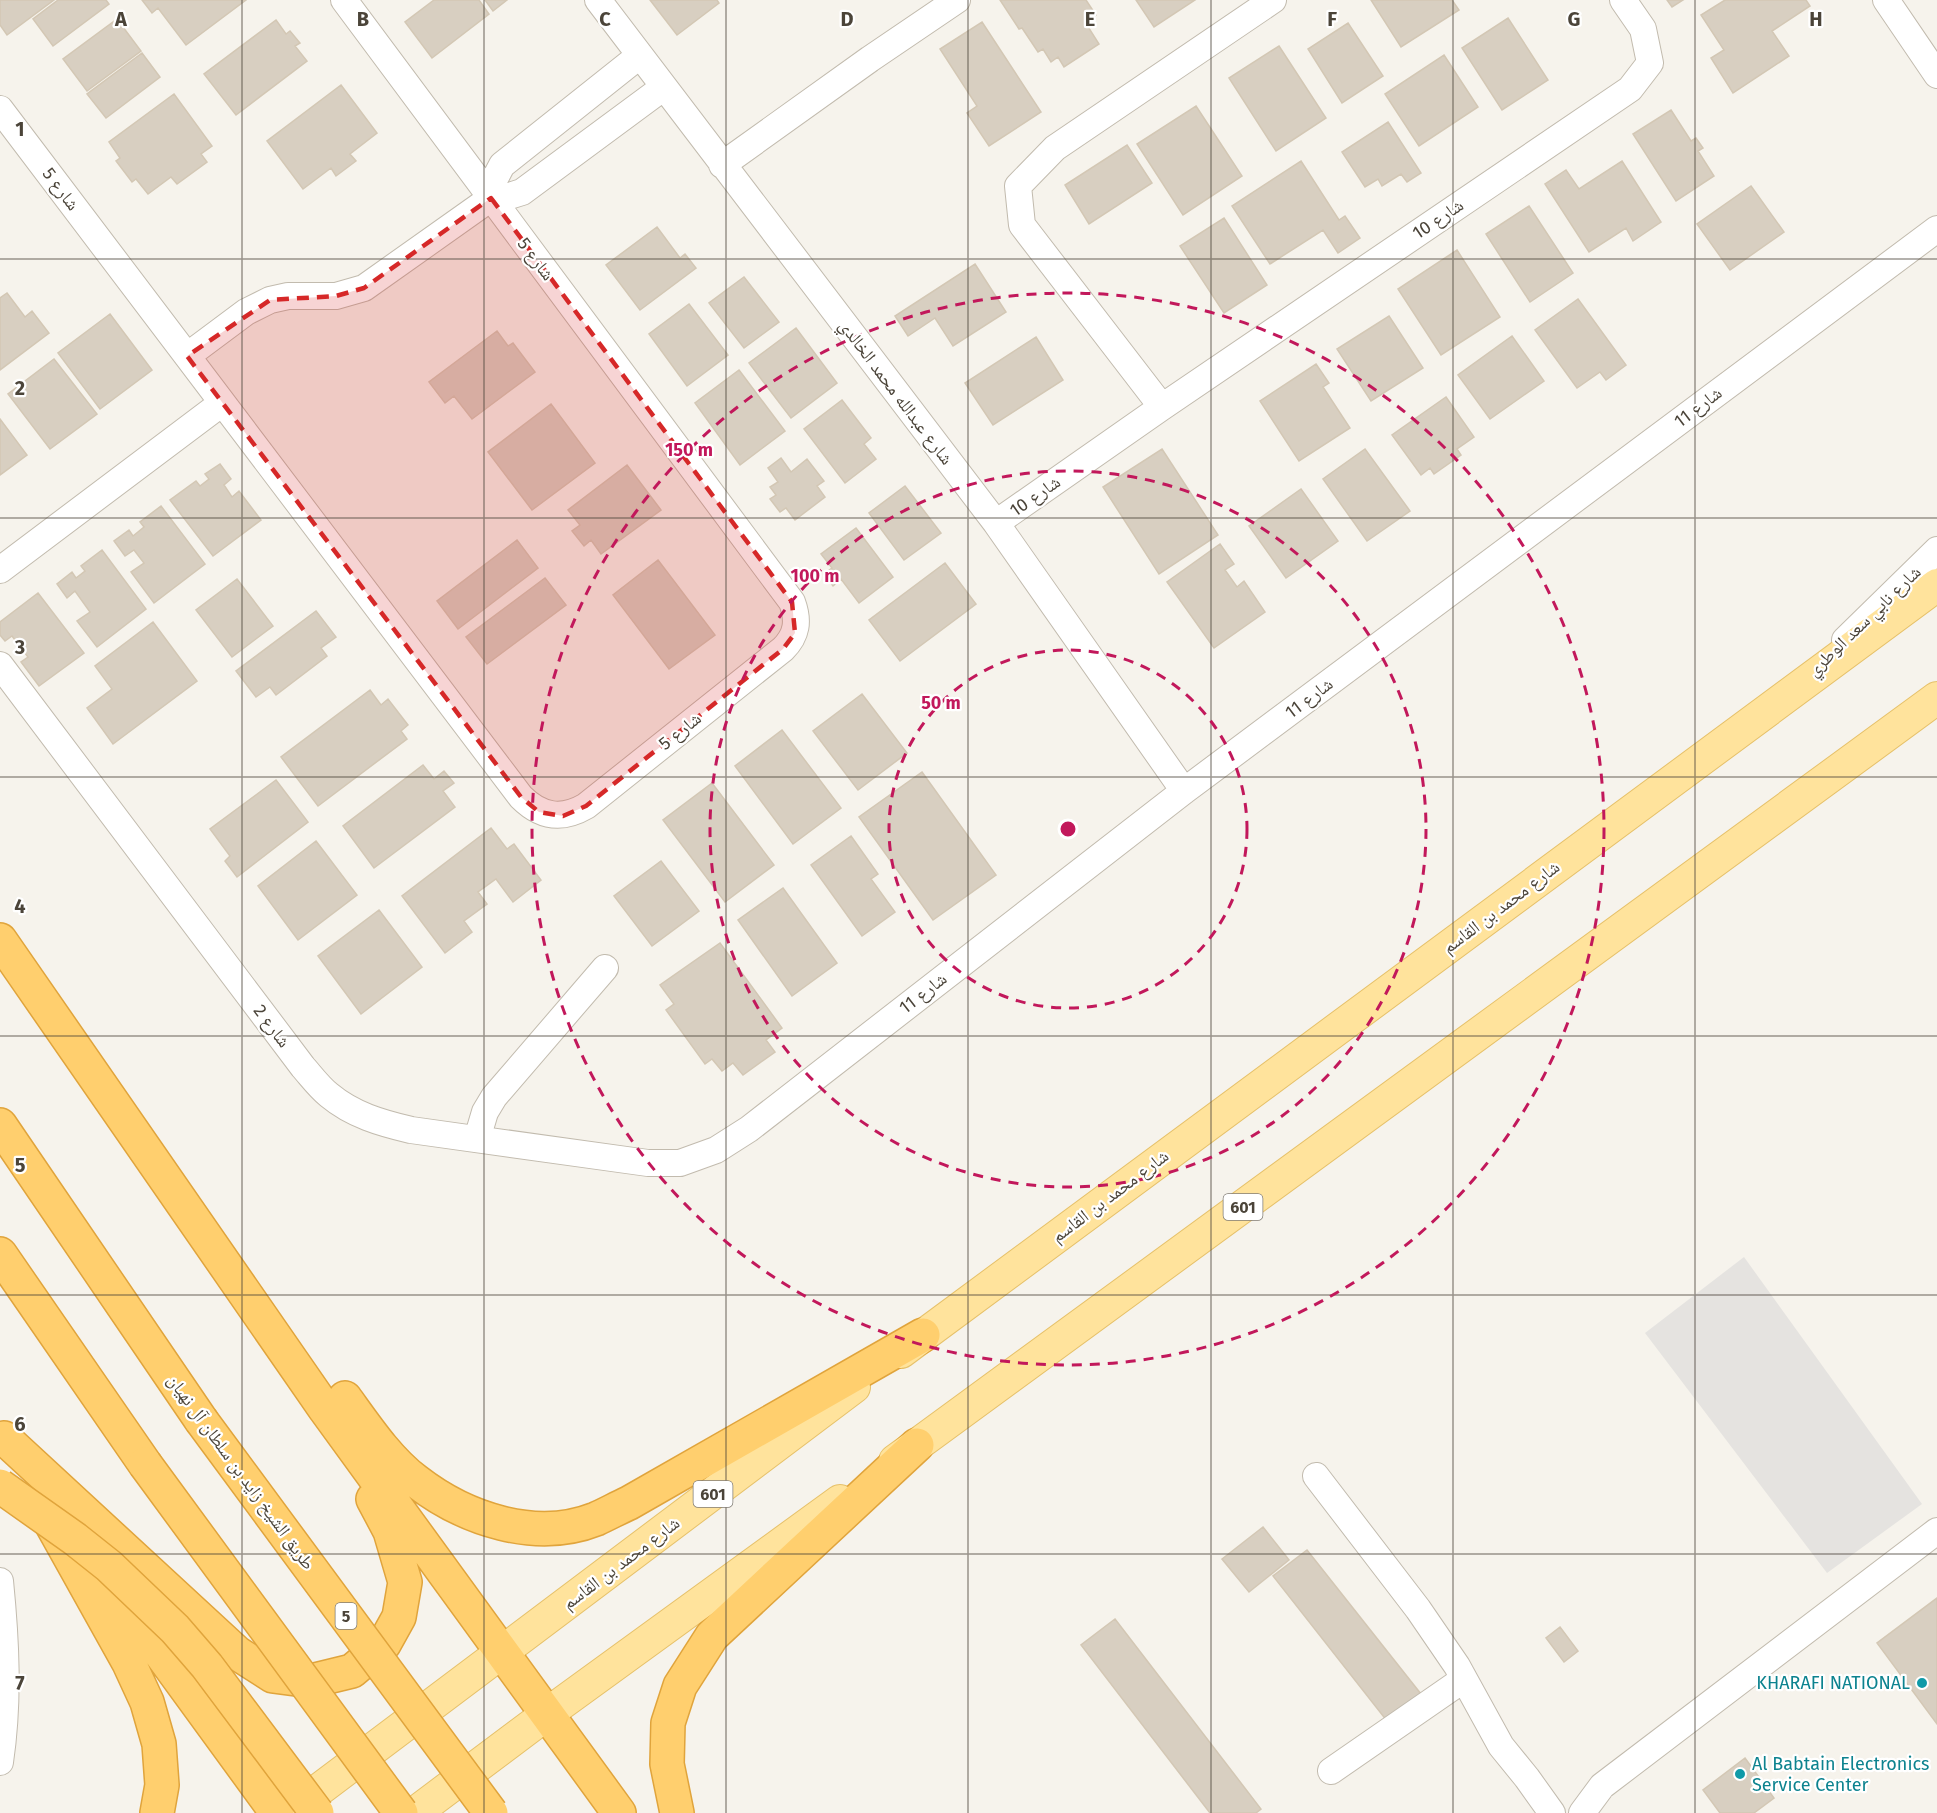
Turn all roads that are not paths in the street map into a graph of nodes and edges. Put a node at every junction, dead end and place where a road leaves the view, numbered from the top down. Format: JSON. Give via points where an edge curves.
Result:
{"nodes":[{"id":1,"x":344,"y":0,"type":"edge"},
{"id":2,"x":598,"y":0,"type":"edge"},
{"id":3,"x":957,"y":0,"type":"edge"},
{"id":4,"x":1273,"y":0,"type":"edge"},
{"id":5,"x":1623,"y":0,"type":"edge"},
{"id":6,"x":1886,"y":0,"type":"edge"},
{"id":7,"x":639,"y":56,"type":"junction"},
{"id":8,"x":1937,"y":75,"type":"edge"},
{"id":9,"x":664,"y":87,"type":"junction"},
{"id":10,"x":0,"y":109,"type":"edge"},
{"id":11,"x":722,"y":165,"type":"junction"},
{"id":12,"x":491,"y":198,"type":"junction"},
{"id":13,"x":1937,"y":229,"type":"edge"},
{"id":14,"x":187,"y":356,"type":"junction"},
{"id":15,"x":222,"y":403,"type":"junction"},
{"id":16,"x":1162,"y":406,"type":"junction"},
{"id":17,"x":996,"y":523,"type":"junction"},
{"id":18,"x":1937,"y":550,"type":"edge"},
{"id":19,"x":0,"y":570,"type":"edge"},
{"id":20,"x":1937,"y":585,"type":"edge"},
{"id":21,"x":0,"y":665,"type":"edge"},
{"id":22,"x":1791,"y":693,"type":"junction"},
{"id":23,"x":1937,"y":698,"type":"edge"},
{"id":24,"x":1184,"y":791,"type":"junction"},
{"id":25,"x":0,"y":940,"type":"edge"},
{"id":26,"x":604,"y":968,"type":"dead end"},
{"id":27,"x":103,"y":1090,"type":"junction"},
{"id":28,"x":0,"y":1125,"type":"edge"},
{"id":29,"x":477,"y":1139,"type":"junction"},
{"id":30,"x":680,"y":1163,"type":"joint"},
{"id":31,"x":0,"y":1254,"type":"edge"},
{"id":32,"x":923,"y":1335,"type":"junction"},
{"id":33,"x":325,"y":1409,"type":"junction"},
{"id":34,"x":2,"y":1434,"type":"edge"},
{"id":35,"x":917,"y":1445,"type":"junction"},
{"id":36,"x":1316,"y":1476,"type":"dead end"},
{"id":37,"x":0,"y":1486,"type":"edge"},
{"id":38,"x":1937,"y":1531,"type":"edge"},
{"id":39,"x":0,"y":1581,"type":"edge"},
{"id":40,"x":502,"y":1652,"type":"junction"},
{"id":41,"x":1464,"y":1679,"type":"junction"},
{"id":42,"x":547,"y":1714,"type":"junction"},
{"id":43,"x":0,"y":1762,"type":"edge"},
{"id":44,"x":1331,"y":1771,"type":"dead end"},
{"id":45,"x":157,"y":1813,"type":"edge"},
{"id":46,"x":277,"y":1813,"type":"edge"},
{"id":47,"x":288,"y":1813,"type":"edge"},
{"id":48,"x":317,"y":1813,"type":"edge"},
{"id":49,"x":401,"y":1813,"type":"edge"},
{"id":50,"x":415,"y":1813,"type":"edge"},
{"id":51,"x":491,"y":1813,"type":"edge"},
{"id":52,"x":619,"y":1813,"type":"edge"},
{"id":53,"x":677,"y":1813,"type":"edge"},
{"id":54,"x":1552,"y":1813,"type":"edge"},
{"id":55,"x":1582,"y":1813,"type":"edge"}],
"edges":[{"from":1,"to":12,"type":"street","name":"شارع 5"},
{"from":2,"to":7,"type":"street","name":"شارع عبدالله محمد الخالدي"},
{"from":3,"to":11,"type":"street"},
{"from":4,"to":16,"type":"street","via":[[1055,148],[1018,186],[1022,225]]},
{"from":5,"to":16,"type":"street","name":"شارع 10","via":[[1643,28],[1650,63],[1630,89]]},
{"from":6,"to":8,"type":"street"},
{"from":7,"to":9,"type":"street","name":"شارع عبدالله محمد الخالدي"},
{"from":7,"to":12,"type":"street","via":[[501,165],[492,184]]},
{"from":9,"to":11,"type":"street","name":"شارع عبدالله محمد الخالدي"},
{"from":9,"to":12,"type":"street","via":[[522,192]]},
{"from":10,"to":14,"type":"street","name":"شارع 5"},
{"from":11,"to":17,"type":"street","name":"شارع عبدالله محمد الخالدي"},
{"from":12,"to":14,"type":"street","via":[[364,288],[336,296],[270,300],[246,312]]},
{"from":12,"to":15,"type":"street","name":"شارع 5","via":[[796,612],[795,633],[783,649],[586,806],[563,816],[550,815],[539,812],[521,797]]},
{"from":13,"to":24,"type":"street","name":"شارع 11"},
{"from":14,"to":15,"type":"street","name":"شارع 5"},
{"from":15,"to":19,"type":"street"},
{"from":16,"to":17,"type":"street","name":"شارع 10"},
{"from":17,"to":24,"type":"street","name":"شارع عبدالله محمد الخالدي"},
{"from":18,"to":22,"type":"street","name":"شارع نابي سعد الوطري"},
{"from":20,"to":22,"type":"main road","name":"شارع محمد بن القاسم","number":"601"},
{"from":21,"to":29,"type":"street","name":"شارع 2","via":[[328,1094],[354,1112],[383,1123]]},
{"from":22,"to":32,"type":"main road","name":"شارع محمد بن القاسم","number":"601"},
{"from":23,"to":35,"type":"main road","number":"601"},
{"from":24,"to":30,"type":"street","name":"شارع 11","via":[[749,1129],[716,1150]]},
{"from":25,"to":27,"type":"highway"},
{"from":26,"to":29,"type":"street","via":[[494,1097]]},
{"from":27,"to":32,"type":"highway","via":[[384,1449],[415,1481],[444,1500],[472,1515],[502,1524],[567,1527],[595,1519]]},
{"from":27,"to":33,"type":"highway"},
{"from":28,"to":51,"type":"highway","name":"طريق الشيخ زايد بن سلطان آل نهيان","number":"5","bridge":true,"via":[[201,1420]]},
{"from":29,"to":30,"type":"street","name":"شارع 2","via":[[648,1163]]},
{"from":31,"to":49,"type":"highway","bridge":true,"via":[[145,1464]]},
{"from":32,"to":40,"type":"main road","name":"شارع محمد بن القاسم","number":"601"},
{"from":33,"to":34,"type":"highway","via":[[390,1531],[405,1582],[399,1617],[384,1644],[352,1671],[311,1682],[273,1676],[237,1653]]},
{"from":33,"to":40,"type":"highway"},
{"from":34,"to":45,"type":"highway","via":[[147,1702],[159,1744],[162,1785]]},
{"from":34,"to":46,"type":"highway"},
{"from":35,"to":42,"type":"main road","number":"601"},
{"from":35,"to":53,"type":"highway","via":[[712,1636],[680,1686],[668,1723],[667,1764]]},
{"from":36,"to":41,"type":"street","via":[[1418,1610]]},
{"from":37,"to":48,"type":"highway","bridge":true,"via":[[109,1566],[175,1629],[207,1665]]},
{"from":38,"to":55,"type":"street","via":[[1602,1786]]},
{"from":39,"to":43,"type":"street","via":[[6,1643]]},
{"from":40,"to":42,"type":"highway"},
{"from":40,"to":47,"type":"main road","name":"شارع محمد بن القاسم","number":"601"},
{"from":41,"to":44,"type":"street"},
{"from":41,"to":54,"type":"street","via":[[1501,1746]]},
{"from":42,"to":50,"type":"main road","number":"601"},
{"from":42,"to":52,"type":"highway"}]}
